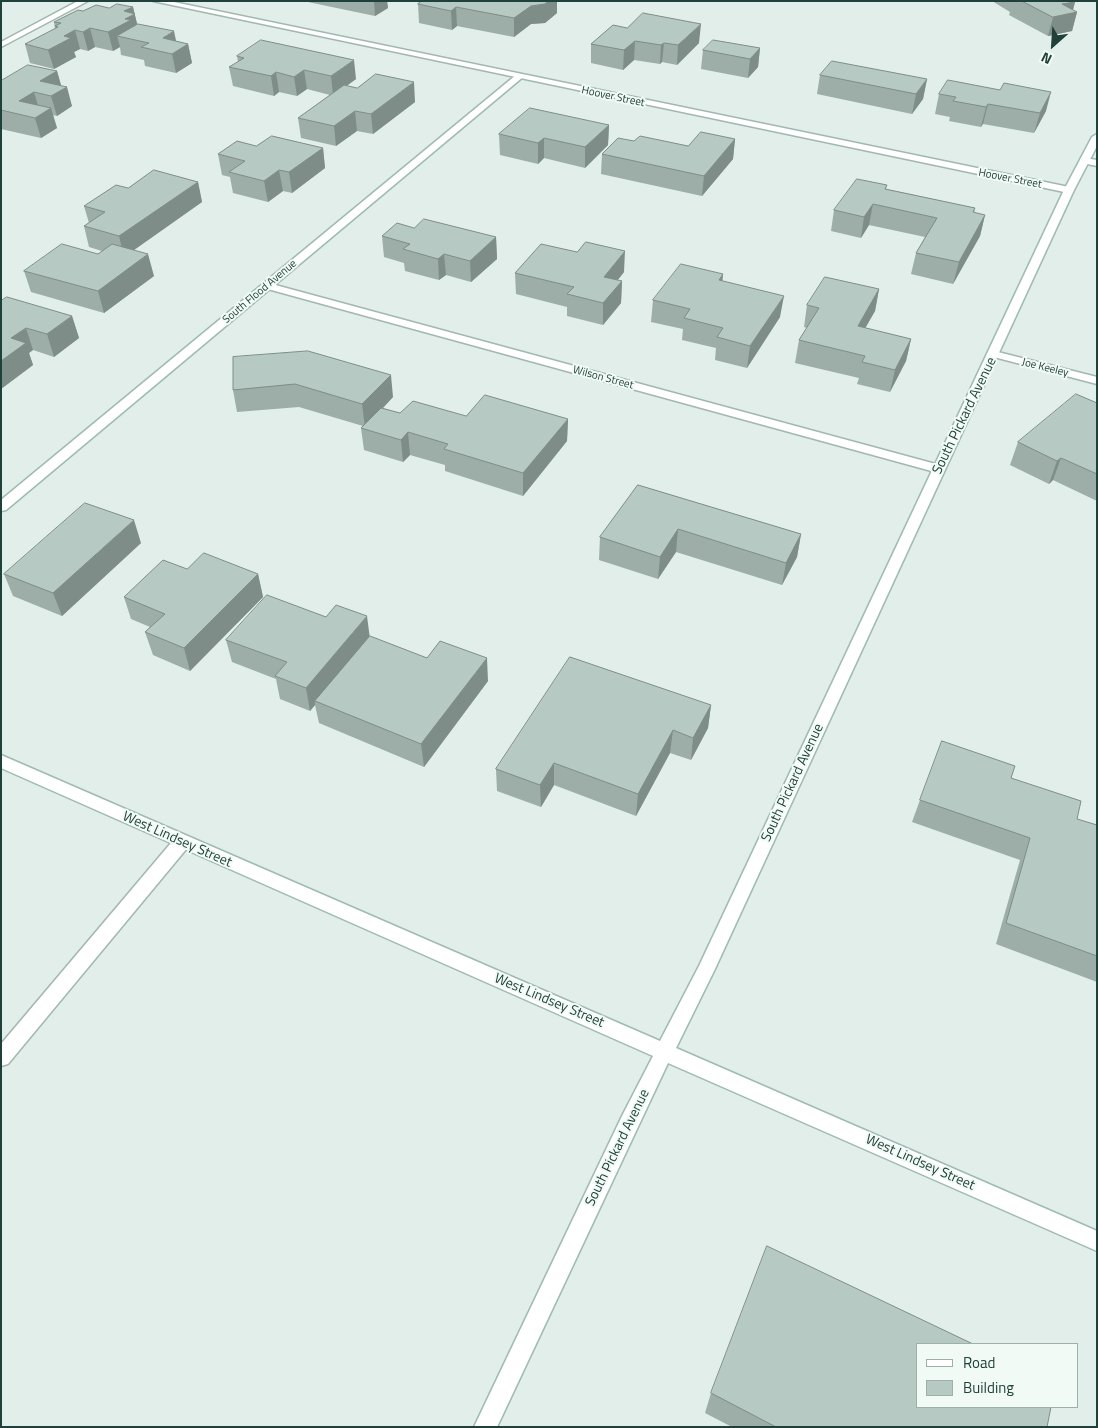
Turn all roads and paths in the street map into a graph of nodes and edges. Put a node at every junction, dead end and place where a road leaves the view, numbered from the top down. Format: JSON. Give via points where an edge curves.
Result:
{"nodes":[{"id":1,"x":84,"y":1,"type":"edge"},
{"id":2,"x":157,"y":1,"type":"edge"},
{"id":3,"x":1,"y":45,"type":"edge"},
{"id":4,"x":519,"y":77,"type":"junction"},
{"id":5,"x":1097,"y":137,"type":"edge"},
{"id":6,"x":1094,"y":150,"type":"edge"},
{"id":7,"x":1091,"y":162,"type":"edge"},
{"id":8,"x":1069,"y":190,"type":"junction"},
{"id":9,"x":268,"y":286,"type":"junction"},
{"id":10,"x":994,"y":354,"type":"junction"},
{"id":11,"x":1097,"y":381,"type":"edge"},
{"id":12,"x":939,"y":470,"type":"junction"},
{"id":13,"x":1,"y":507,"type":"edge"},
{"id":14,"x":1,"y":761,"type":"edge"},
{"id":15,"x":182,"y":842,"type":"junction"},
{"id":16,"x":665,"y":1052,"type":"junction"},
{"id":17,"x":1,"y":1058,"type":"edge"},
{"id":18,"x":1097,"y":1241,"type":"edge"},
{"id":19,"x":485,"y":1427,"type":"edge"}],
"edges":[{"from":1,"to":3,"type":"street"},
{"from":2,"to":4,"type":"street","name":"Hoover Street"},
{"from":4,"to":8,"type":"street","name":"Hoover Street"},
{"from":4,"to":9,"type":"street","name":"South Flood Avenue"},
{"from":5,"to":6,"type":"street","name":"South Pickard Avenue"},
{"from":6,"to":7,"type":"street","name":"South Pickard Avenue"},
{"from":7,"to":8,"type":"street","name":"South Pickard Avenue"},
{"from":8,"to":10,"type":"street","name":"South Pickard Avenue"},
{"from":9,"to":12,"type":"street","name":"Wilson Street"},
{"from":9,"to":13,"type":"street","name":"South Flood Avenue"},
{"from":10,"to":11,"type":"street","name":"Joe Keeley"},
{"from":10,"to":12,"type":"street","name":"South Pickard Avenue"},
{"from":12,"to":16,"type":"street","name":"South Pickard Avenue"},
{"from":14,"to":15,"type":"street","name":"West Lindsey Street"},
{"from":15,"to":16,"type":"street","name":"West Lindsey Street"},
{"from":15,"to":17,"type":"street"},
{"from":16,"to":18,"type":"street","name":"West Lindsey Street"},
{"from":16,"to":19,"type":"street","name":"South Pickard Avenue"}]}
